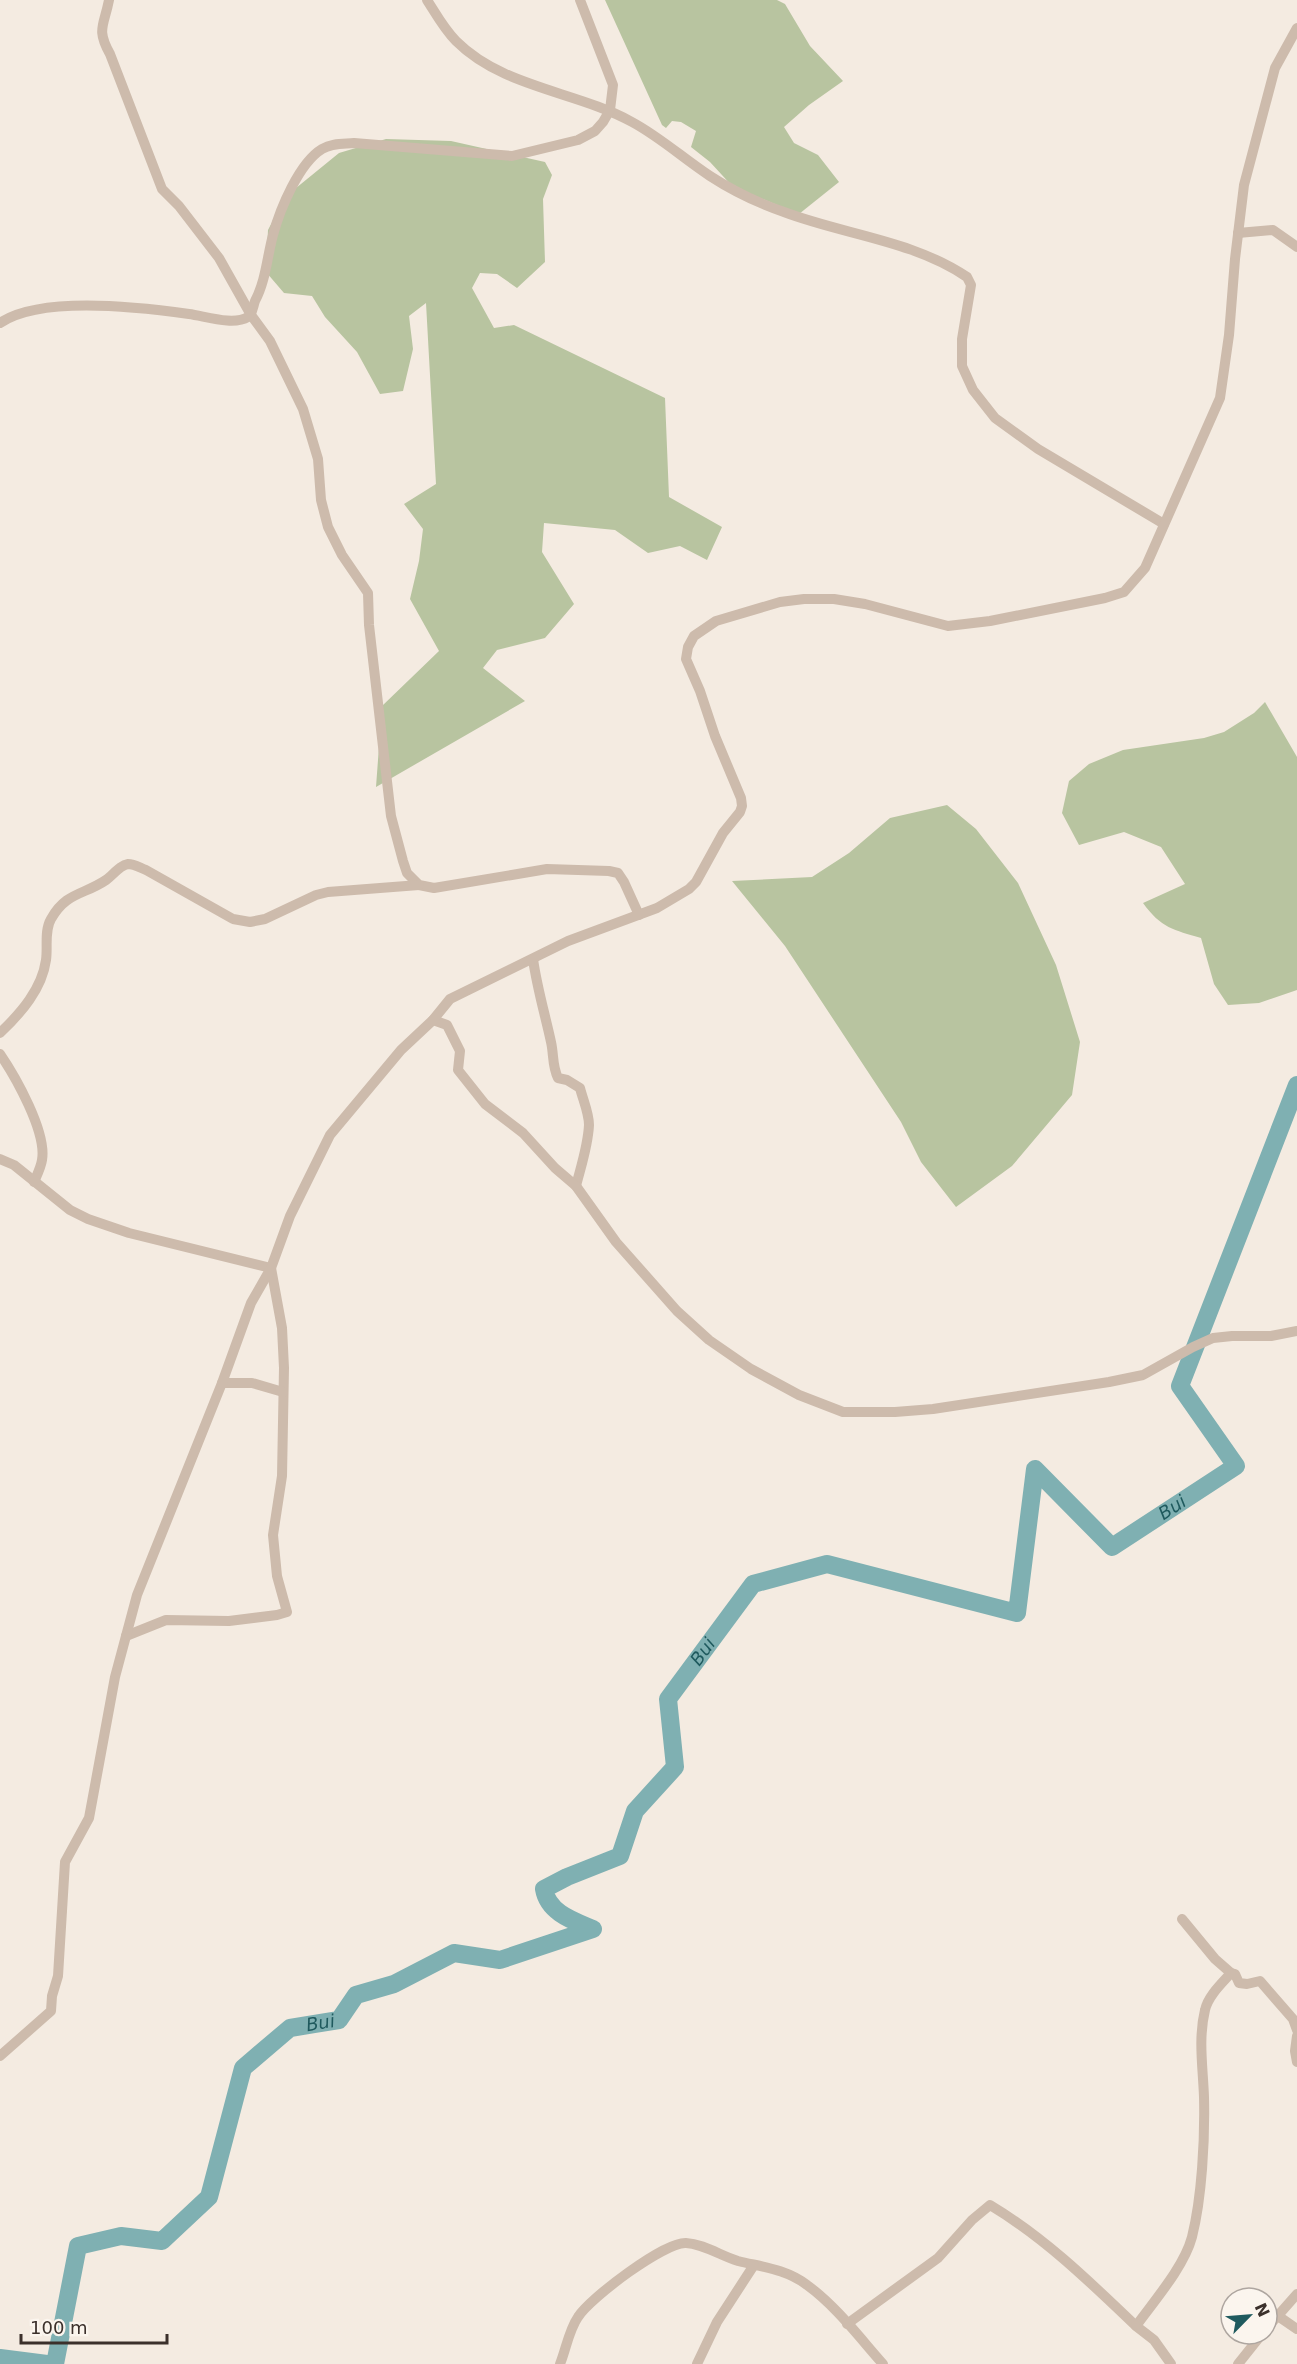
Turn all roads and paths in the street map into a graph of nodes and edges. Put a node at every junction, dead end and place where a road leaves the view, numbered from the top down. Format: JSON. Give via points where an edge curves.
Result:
{"nodes":[{"id":1,"x":109,"y":0,"type":"edge"},
{"id":2,"x":427,"y":0,"type":"edge"},
{"id":3,"x":580,"y":0,"type":"edge"},
{"id":4,"x":1297,"y":28,"type":"edge"},
{"id":5,"x":610,"y":110,"type":"junction"},
{"id":6,"x":1238,"y":233,"type":"junction"},
{"id":7,"x":1297,"y":247,"type":"edge"},
{"id":8,"x":251,"y":315,"type":"junction"},
{"id":9,"x":0,"y":323,"type":"edge"},
{"id":10,"x":1164,"y":524,"type":"junction"},
{"id":11,"x":419,"y":885,"type":"junction"},
{"id":12,"x":639,"y":915,"type":"junction"},
{"id":13,"x":533,"y":959,"type":"junction"},
{"id":14,"x":433,"y":1020,"type":"junction"},
{"id":15,"x":0,"y":1033,"type":"edge"},
{"id":16,"x":0,"y":1054,"type":"edge"},
{"id":17,"x":0,"y":1159,"type":"edge"},
{"id":18,"x":34,"y":1182,"type":"junction"},
{"id":19,"x":576,"y":1186,"type":"junction"},
{"id":20,"x":272,"y":1268,"type":"junction"},
{"id":21,"x":1297,"y":1331,"type":"edge"},
{"id":22,"x":222,"y":1383,"type":"junction"},
{"id":23,"x":283,"y":1392,"type":"junction"},
{"id":24,"x":126,"y":1636,"type":"junction"},
{"id":25,"x":1182,"y":1919,"type":"dead end"},
{"id":26,"x":1231,"y":1973,"type":"junction"},
{"id":27,"x":1297,"y":2030,"type":"edge"},
{"id":28,"x":1297,"y":2036,"type":"edge"},
{"id":29,"x":0,"y":2056,"type":"edge"},
{"id":30,"x":1297,"y":2062,"type":"edge"},
{"id":31,"x":754,"y":2265,"type":"junction"},
{"id":32,"x":1297,"y":2294,"type":"edge"},
{"id":33,"x":1279,"y":2315,"type":"edge"},
{"id":34,"x":1279,"y":2317,"type":"edge"},
{"id":35,"x":847,"y":2324,"type":"junction"},
{"id":36,"x":1136,"y":2326,"type":"junction"},
{"id":37,"x":1297,"y":2328,"type":"edge"},
{"id":38,"x":1252,"y":2346,"type":"edge"},
{"id":39,"x":560,"y":2364,"type":"edge"},
{"id":40,"x":698,"y":2364,"type":"edge"},
{"id":41,"x":883,"y":2364,"type":"edge"},
{"id":42,"x":1171,"y":2364,"type":"edge"},
{"id":43,"x":1238,"y":2364,"type":"edge"}],
"edges":[{"from":1,"to":8,"type":"street","via":[[101,30],[103,42],[162,189],[206,238]]},
{"from":2,"to":5,"type":"street","via":[[454,39],[482,61],[528,83]]},
{"from":3,"to":5,"type":"street","via":[[613,85]]},
{"from":4,"to":6,"type":"street","via":[[1275,68],[1244,185]]},
{"from":5,"to":8,"type":"street","via":[[595,131],[579,140],[512,156],[354,143],[322,149],[306,163],[280,215]]},
{"from":5,"to":10,"type":"street","via":[[654,134],[711,177],[760,203],[823,226],[913,249],[967,278],[971,285],[962,366],[973,390],[995,418],[1038,449]]},
{"from":6,"to":7,"type":"street","via":[[1273,230]]},
{"from":6,"to":10,"type":"street","via":[[1220,398]]},
{"from":8,"to":9,"type":"street","via":[[228,320],[72,306],[33,309]]},
{"from":8,"to":11,"type":"street","via":[[270,340],[303,409],[318,459],[328,527],[368,592],[391,816],[403,861]]},
{"from":10,"to":12,"type":"street","via":[[1145,568],[1124,592],[1105,598],[948,626],[865,604],[804,599],[728,616],[693,636],[686,659],[742,806],[692,886]]},
{"from":11,"to":12,"type":"street","via":[[434,888],[547,869],[618,873]]},
{"from":11,"to":15,"type":"street","via":[[328,892],[250,922],[233,919],[146,870],[127,864],[96,886],[76,893],[55,912],[47,929],[44,970],[34,992]]},
{"from":12,"to":13,"type":"street","via":[[568,941]]},
{"from":13,"to":14,"type":"street","via":[[450,999]]},
{"from":13,"to":19,"type":"street","via":[[554,1069],[558,1078],[580,1088],[588,1116]]},
{"from":14,"to":19,"type":"street","via":[[447,1025],[460,1051],[458,1070],[474,1092],[523,1133]]},
{"from":14,"to":20,"type":"street","via":[[401,1050],[330,1135],[290,1216]]},
{"from":16,"to":18,"type":"street","via":[[28,1104],[39,1136],[42,1160]]},
{"from":17,"to":18,"type":"street"},
{"from":18,"to":20,"type":"street","via":[[88,1219]]},
{"from":19,"to":21,"type":"street","via":[[616,1242],[677,1311],[709,1340],[799,1395],[843,1412],[933,1409],[1098,1384],[1143,1375],[1213,1338]]},
{"from":20,"to":22,"type":"street","via":[[250,1303]]},
{"from":20,"to":23,"type":"street","via":[[282,1328]]},
{"from":22,"to":23,"type":"street","via":[[252,1383]]},
{"from":22,"to":24,"type":"street","via":[[137,1595]]},
{"from":23,"to":24,"type":"street","via":[[282,1476],[273,1535],[287,1612],[229,1621],[166,1620]]},
{"from":24,"to":29,"type":"street","via":[[89,1818],[65,1862],[58,1976],[51,2011]]},
{"from":25,"to":26,"type":"street"},
{"from":26,"to":27,"type":"street","via":[[1239,1983],[1260,1982],[1293,2019]]},
{"from":26,"to":36,"type":"street","via":[[1205,2010],[1201,2043],[1201,2177],[1192,2236],[1179,2265]]},
{"from":28,"to":30,"type":"street"},
{"from":31,"to":35,"type":"street","via":[[789,2274],[806,2284]]},
{"from":31,"to":39,"type":"street","via":[[697,2245],[671,2246],[611,2285],[578,2316]]},
{"from":31,"to":40,"type":"street","via":[[717,2322]]},
{"from":32,"to":33,"type":"street"},
{"from":34,"to":37,"type":"street"},
{"from":35,"to":36,"type":"street","via":[[938,2258],[990,2205],[1022,2225],[1077,2270]]},
{"from":35,"to":41,"type":"street"},
{"from":36,"to":42,"type":"street","via":[[1154,2340]]},
{"from":38,"to":43,"type":"street"}]}
